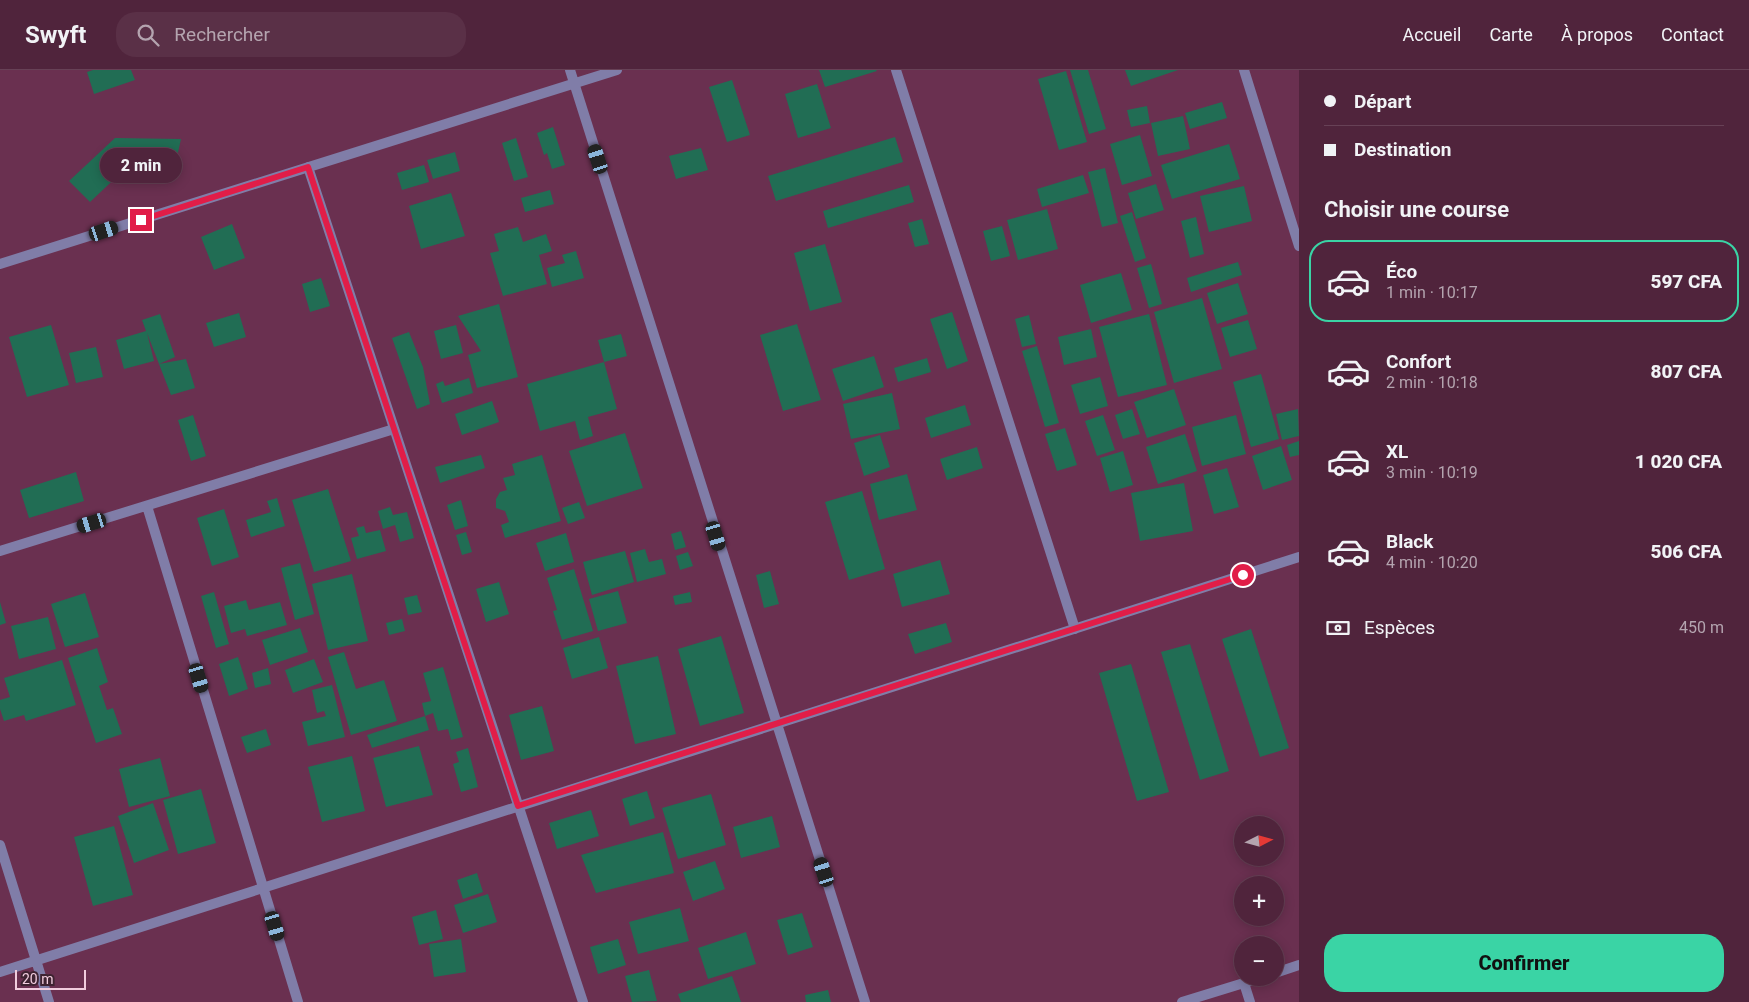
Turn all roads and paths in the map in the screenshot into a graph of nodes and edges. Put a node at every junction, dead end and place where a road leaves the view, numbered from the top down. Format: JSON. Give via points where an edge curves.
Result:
{"nodes":[{"id":1,"x":570,"y":70,"type":"edge"},
{"id":2,"x":617,"y":70,"type":"edge"},
{"id":3,"x":896,"y":70,"type":"edge"},
{"id":4,"x":1244,"y":70,"type":"edge"},
{"id":5,"x":574,"y":84,"type":"junction"},
{"id":6,"x":308,"y":167,"type":"junction"},
{"id":7,"x":1299,"y":246,"type":"edge"},
{"id":8,"x":0,"y":264,"type":"edge"},
{"id":9,"x":394,"y":429,"type":"junction"},
{"id":10,"x":147,"y":506,"type":"junction"},
{"id":11,"x":0,"y":551,"type":"edge"},
{"id":12,"x":1299,"y":557,"type":"edge"},
{"id":13,"x":1075,"y":629,"type":"junction"},
{"id":14,"x":776,"y":724,"type":"junction"},
{"id":15,"x":518,"y":806,"type":"junction"},
{"id":16,"x":0,"y":845,"type":"edge"},
{"id":17,"x":263,"y":888,"type":"junction"},
{"id":18,"x":36,"y":960,"type":"junction"},
{"id":19,"x":1299,"y":965,"type":"edge"},
{"id":20,"x":1284,"y":970,"type":"edge"},
{"id":21,"x":0,"y":972,"type":"edge"},
{"id":22,"x":1234,"y":985,"type":"edge"},
{"id":23,"x":1245,"y":986,"type":"edge"},
{"id":24,"x":49,"y":1002,"type":"edge"},
{"id":25,"x":298,"y":1002,"type":"edge"},
{"id":26,"x":583,"y":1002,"type":"edge"},
{"id":27,"x":865,"y":1002,"type":"edge"},
{"id":28,"x":1182,"y":1002,"type":"edge"},
{"id":29,"x":1250,"y":1002,"type":"edge"}],
"edges":[{"from":1,"to":5,"type":"street"},
{"from":2,"to":5,"type":"street"},
{"from":3,"to":13,"type":"street"},
{"from":4,"to":7,"type":"street"},
{"from":5,"to":6,"type":"street"},
{"from":5,"to":14,"type":"street"},
{"from":6,"to":8,"type":"street"},
{"from":6,"to":9,"type":"street"},
{"from":9,"to":10,"type":"street"},
{"from":9,"to":15,"type":"street"},
{"from":10,"to":11,"type":"street"},
{"from":10,"to":17,"type":"street"},
{"from":12,"to":13,"type":"street"},
{"from":13,"to":14,"type":"street"},
{"from":14,"to":15,"type":"street"},
{"from":14,"to":27,"type":"street"},
{"from":15,"to":17,"type":"street"},
{"from":15,"to":26,"type":"street"},
{"from":16,"to":18,"type":"street"},
{"from":17,"to":18,"type":"street"},
{"from":17,"to":25,"type":"street"},
{"from":18,"to":21,"type":"street"},
{"from":18,"to":24,"type":"street"},
{"from":19,"to":20,"type":"street"},
{"from":22,"to":28,"type":"street"},
{"from":23,"to":29,"type":"street"}]}
